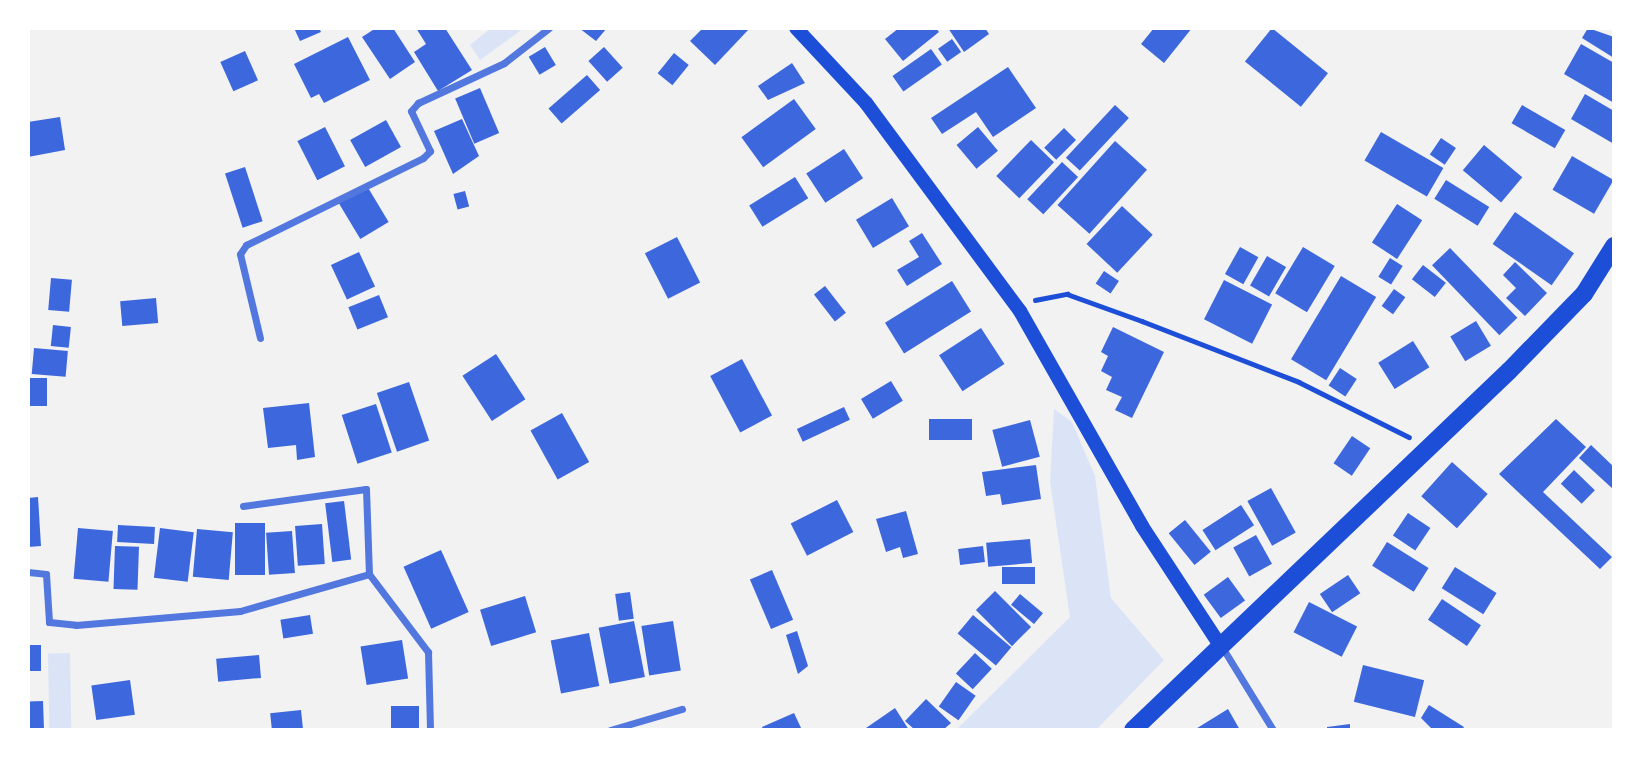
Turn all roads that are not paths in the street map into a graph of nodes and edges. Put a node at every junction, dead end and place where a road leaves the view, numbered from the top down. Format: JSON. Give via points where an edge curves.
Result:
{"nodes":[{"id":1,"x":549,"y":28,"type":"edge"},
{"id":2,"x":796,"y":28,"type":"edge"},
{"id":3,"x":1614,"y":246,"type":"edge"},
{"id":4,"x":260,"y":338,"type":"dead end"},
{"id":5,"x":243,"y":506,"type":"dead end"},
{"id":6,"x":28,"y":572,"type":"edge"},
{"id":7,"x":369,"y":574,"type":"junction"},
{"id":8,"x":1220,"y":645,"type":"junction"},
{"id":9,"x":682,"y":709,"type":"dead end"},
{"id":10,"x":430,"y":730,"type":"edge"},
{"id":11,"x":610,"y":730,"type":"edge"},
{"id":12,"x":1133,"y":730,"type":"edge"},
{"id":13,"x":1273,"y":730,"type":"edge"}],
"edges":[{"from":1,"to":4,"type":"street","via":[[504,63],[418,103],[411,111],[430,151],[423,158],[246,245],[240,254]]},
{"from":2,"to":8,"type":"main road","via":[[866,103],[1020,311],[1142,526]]},
{"from":3,"to":8,"type":"main road","via":[[1584,294],[1431,448]]},
{"from":5,"to":7,"type":"street","via":[[366,489]]},
{"from":6,"to":7,"type":"street","via":[[46,574],[49,622],[76,625],[240,611]]},
{"from":7,"to":10,"type":"street","via":[[428,652]]},
{"from":8,"to":12,"type":"main road"},
{"from":8,"to":13,"type":"street"},
{"from":9,"to":11,"type":"street"}]}
